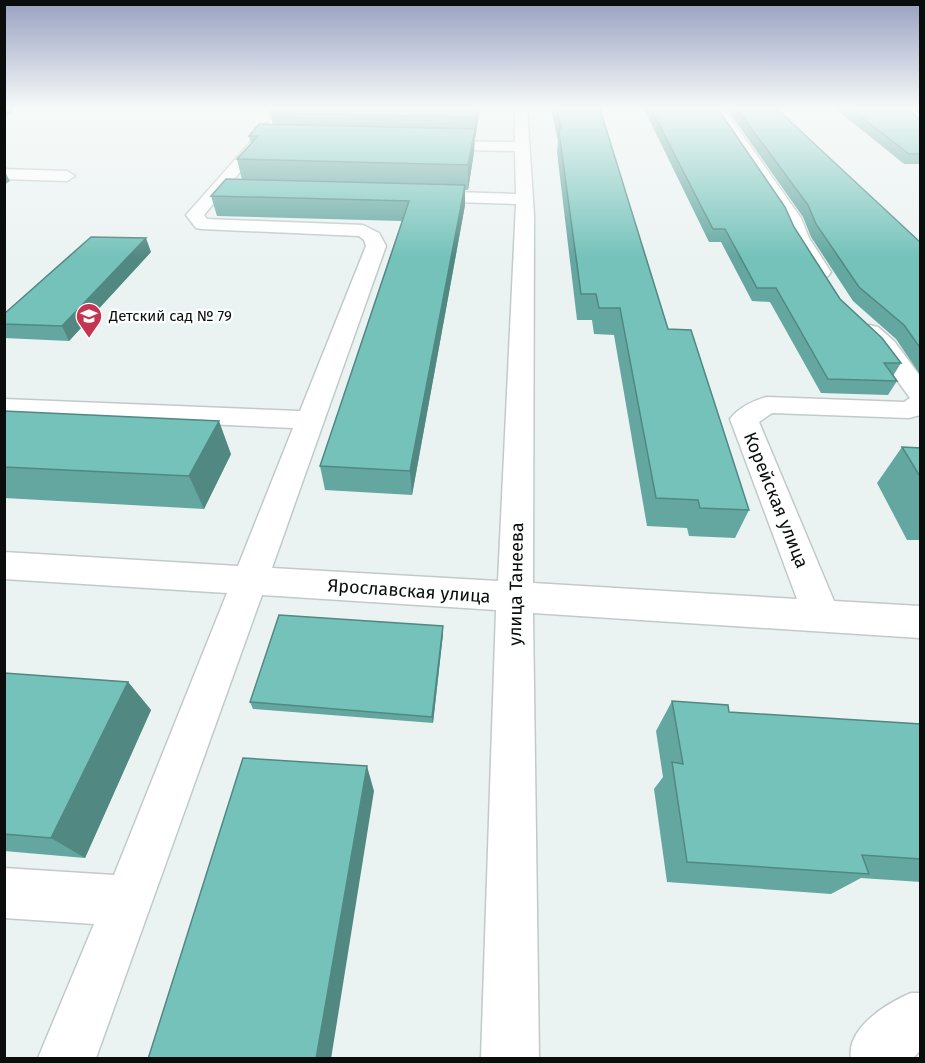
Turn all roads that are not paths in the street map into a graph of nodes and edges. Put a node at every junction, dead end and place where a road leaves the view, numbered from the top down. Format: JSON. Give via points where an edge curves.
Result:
{"nodes":[{"id":1,"x":256,"y":159,"type":"edge"},
{"id":2,"x":523,"y":159,"type":"edge"},
{"id":3,"x":751,"y":159,"type":"edge"},
{"id":4,"x":4,"y":174,"type":"edge"},
{"id":5,"x":67,"y":176,"type":"dead end"},
{"id":6,"x":406,"y":196,"type":"edge"},
{"id":7,"x":525,"y":199,"type":"junction"},
{"id":8,"x":831,"y":287,"type":"edge"},
{"id":9,"x":860,"y":322,"type":"edge"},
{"id":10,"x":921,"y":393,"type":"edge"},
{"id":11,"x":921,"y":404,"type":"edge"},
{"id":12,"x":4,"y":407,"type":"edge"},
{"id":13,"x":310,"y":420,"type":"junction"},
{"id":14,"x":4,"y":565,"type":"edge"},
{"id":15,"x":250,"y":582,"type":"junction"},
{"id":16,"x":515,"y":598,"type":"junction"},
{"id":17,"x":822,"y":616,"type":"junction"},
{"id":18,"x":921,"y":622,"type":"edge"},
{"id":19,"x":4,"y":893,"type":"edge"},
{"id":20,"x":129,"y":901,"type":"junction"},
{"id":21,"x":921,"y":1022,"type":"edge"},
{"id":22,"x":66,"y":1059,"type":"edge"},
{"id":23,"x":510,"y":1059,"type":"edge"},
{"id":24,"x":880,"y":1059,"type":"edge"}],
"edges":[{"from":1,"to":13,"type":"street","via":[[228,191],[195,215],[202,224],[363,231],[376,246]]},
{"from":2,"to":7,"type":"street","name":"улица Танеева"},
{"from":3,"to":8,"type":"street","via":[[792,218]]},
{"from":4,"to":5,"type":"street"},
{"from":6,"to":7,"type":"street"},
{"from":7,"to":16,"type":"street","name":"улица Танеева"},
{"from":9,"to":10,"type":"street","via":[[885,346]]},
{"from":11,"to":17,"type":"street","name":"Корейская улица","via":[[909,410],[767,405],[744,419]]},
{"from":12,"to":13,"type":"street"},
{"from":13,"to":15,"type":"street"},
{"from":14,"to":15,"type":"street","name":"Ярославская улица"},
{"from":15,"to":16,"type":"street","name":"Ярославская улица"},
{"from":15,"to":20,"type":"street"},
{"from":16,"to":17,"type":"street","name":"Ярославская улица"},
{"from":16,"to":23,"type":"street","name":"улица Танеева"},
{"from":17,"to":18,"type":"street","name":"Ярославская улица"},
{"from":19,"to":20,"type":"street"},
{"from":20,"to":22,"type":"street"},
{"from":21,"to":24,"type":"street","via":[[911,1021],[879,1051]]}]}
